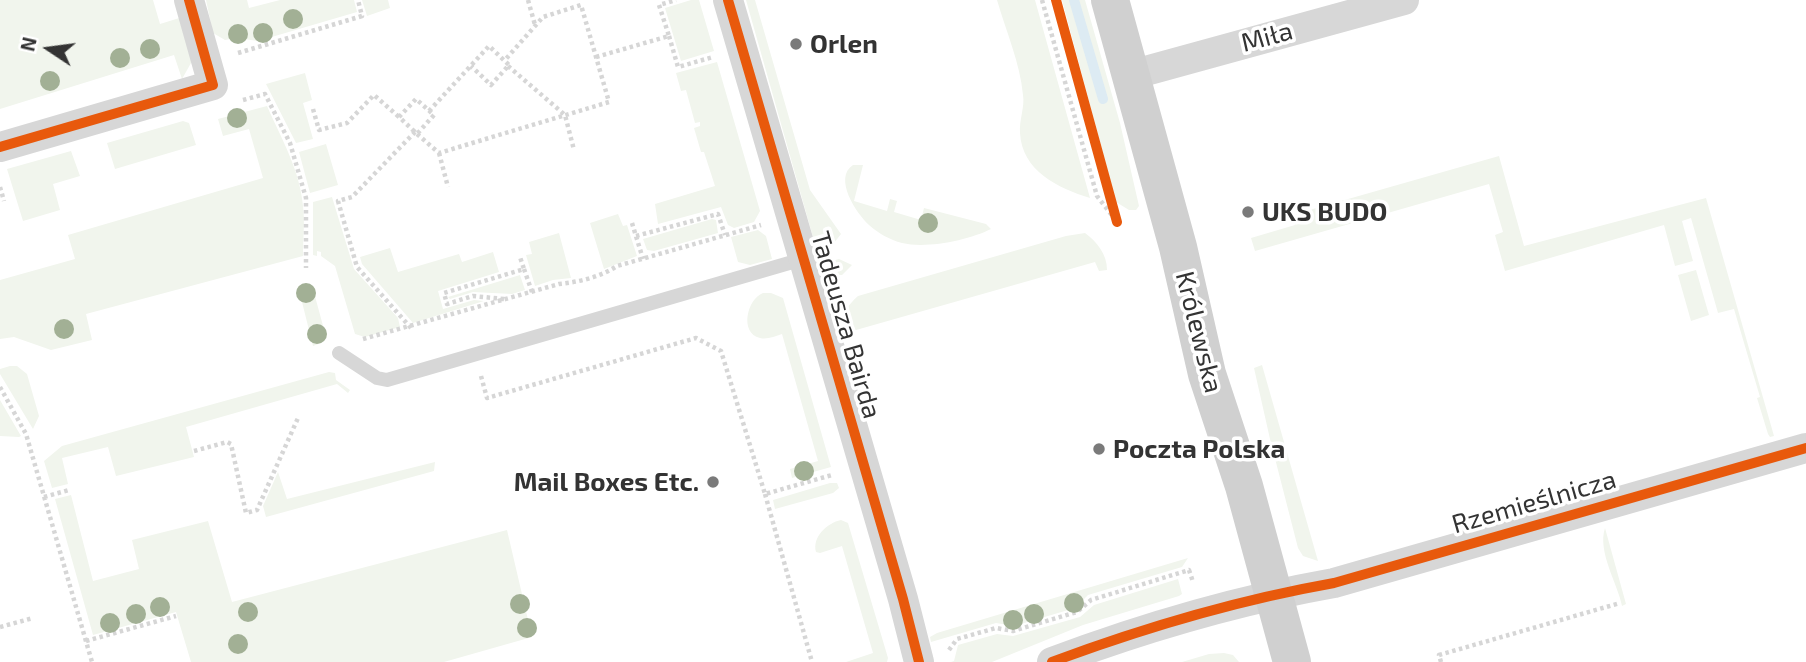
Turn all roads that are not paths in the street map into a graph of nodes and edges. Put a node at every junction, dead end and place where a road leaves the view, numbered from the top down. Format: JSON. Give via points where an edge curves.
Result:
{"nodes":[{"id":1,"x":189,"y":0,"type":"edge"},
{"id":2,"x":728,"y":0,"type":"edge"},
{"id":3,"x":1110,"y":0,"type":"edge"},
{"id":4,"x":1404,"y":0,"type":"edge"},
{"id":5,"x":1131,"y":75,"type":"junction"},
{"id":6,"x":0,"y":147,"type":"edge"},
{"id":7,"x":803,"y":259,"type":"junction"},
{"id":8,"x":339,"y":353,"type":"dead end"},
{"id":9,"x":1806,"y":448,"type":"edge"},
{"id":10,"x":1273,"y":594,"type":"junction"},
{"id":11,"x":931,"y":657,"type":"edge"},
{"id":12,"x":1052,"y":662,"type":"edge"},
{"id":13,"x":1292,"y":662,"type":"edge"}],
"edges":[{"from":1,"to":6,"type":"street","via":[[213,85]]},
{"from":2,"to":7,"type":"street","name":"Tadeusza Bairda"},
{"from":3,"to":5,"type":"main road","name":"Królewska"},
{"from":4,"to":5,"type":"street","name":"Miła"},
{"from":5,"to":10,"type":"main road","name":"Królewska","via":[[1207,374],[1244,485]]},
{"from":7,"to":8,"type":"lane","via":[[387,380]]},
{"from":7,"to":11,"type":"street","name":"Tadeusza Bairda","via":[[903,599]]},
{"from":9,"to":10,"type":"street","name":"Rzemieślnicza","via":[[1334,583]]},
{"from":10,"to":12,"type":"street","name":"Rzemieślnicza"},
{"from":10,"to":13,"type":"main road","name":"Królewska"}]}
